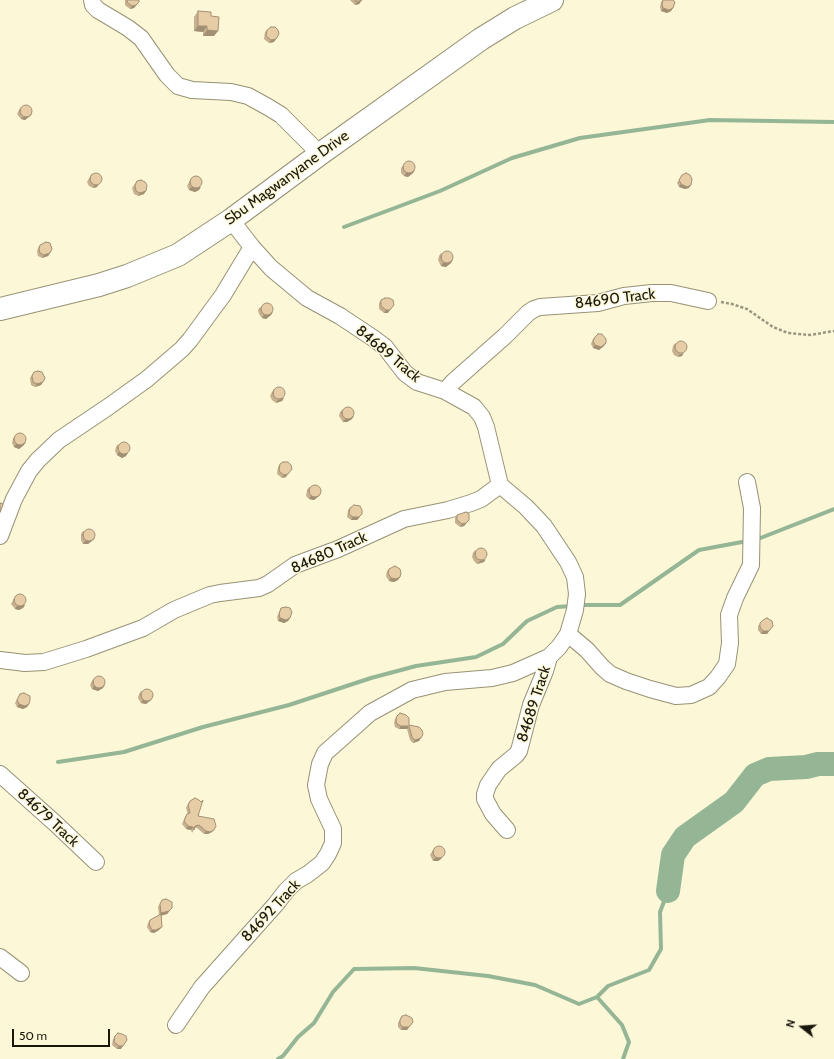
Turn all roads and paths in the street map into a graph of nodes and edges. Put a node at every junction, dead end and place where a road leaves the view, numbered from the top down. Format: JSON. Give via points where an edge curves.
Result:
{"nodes":[{"id":1,"x":92,"y":0,"type":"edge"},
{"id":2,"x":552,"y":0,"type":"edge"},
{"id":3,"x":320,"y":154,"type":"junction"},
{"id":4,"x":231,"y":220,"type":"junction"},
{"id":5,"x":252,"y":247,"type":"junction"},
{"id":6,"x":708,"y":301,"type":"joint"},
{"id":7,"x":3,"y":305,"type":"edge"},
{"id":8,"x":834,"y":331,"type":"edge"},
{"id":9,"x":445,"y":392,"type":"junction"},
{"id":10,"x":747,"y":482,"type":"dead end"},
{"id":11,"x":500,"y":485,"type":"junction"},
{"id":12,"x":0,"y":536,"type":"edge"},
{"id":13,"x":568,"y":634,"type":"junction"},
{"id":14,"x":549,"y":657,"type":"junction"},
{"id":15,"x":0,"y":660,"type":"edge"},
{"id":16,"x":0,"y":774,"type":"edge"},
{"id":17,"x":507,"y":830,"type":"dead end"},
{"id":18,"x":96,"y":862,"type":"dead end"},
{"id":19,"x":0,"y":957,"type":"edge"},
{"id":20,"x":21,"y":973,"type":"dead end"},
{"id":21,"x":176,"y":1025,"type":"dead end"}],
"edges":[{"from":1,"to":3,"type":"street","via":[[95,8],[141,38],[167,76],[178,86],[248,96],[281,115]]},
{"from":2,"to":3,"type":"main road","name":"Sbu Magwanyane Drive","via":[[515,18],[481,39]]},
{"from":3,"to":4,"type":"main road","name":"Sbu Magwanyane Drive"},
{"from":4,"to":5,"type":"street","name":"84689 Track"},
{"from":4,"to":7,"type":"main road","name":"Sbu Magwanyane Drive","via":[[178,254],[133,274],[100,285]]},
{"from":5,"to":9,"type":"street","name":"84689 Track","via":[[271,268],[308,298],[340,316],[384,347],[405,373],[417,382]]},
{"from":5,"to":12,"type":"street","via":[[223,295],[182,349],[147,379],[59,440],[38,460],[14,499]]},
{"from":6,"to":8,"type":"path","via":[[747,309],[773,327],[788,333],[810,335]]},
{"from":6,"to":9,"type":"street","name":"84690 Track","via":[[671,293],[652,293],[624,296],[598,303],[534,309]]},
{"from":9,"to":11,"type":"street","name":"84689 Track","via":[[474,407],[482,417]]},
{"from":10,"to":13,"type":"street","via":[[752,508],[751,565],[730,615],[727,664],[709,687],[691,695],[676,696],[626,681],[610,674]]},
{"from":11,"to":13,"type":"street","name":"84689 Track","via":[[544,526],[575,577],[577,594]]},
{"from":11,"to":15,"type":"street","name":"84680 Track","via":[[471,503],[404,519],[338,549],[294,565],[278,578],[259,588],[220,592],[174,610],[143,628],[94,647],[44,662]]},
{"from":13,"to":14,"type":"street","name":"84689 Track"},
{"from":14,"to":17,"type":"street","name":"84689 Track","via":[[531,705],[519,751],[499,769],[485,794],[493,814]]},
{"from":14,"to":21,"type":"street","name":"84692 Track","via":[[513,673],[492,678],[445,682],[412,690],[370,713],[325,753],[316,785],[319,799],[333,829],[333,843],[328,854],[322,863],[296,881],[202,986]]},
{"from":16,"to":18,"type":"street","name":"84679 Track"},
{"from":19,"to":20,"type":"street"}]}
